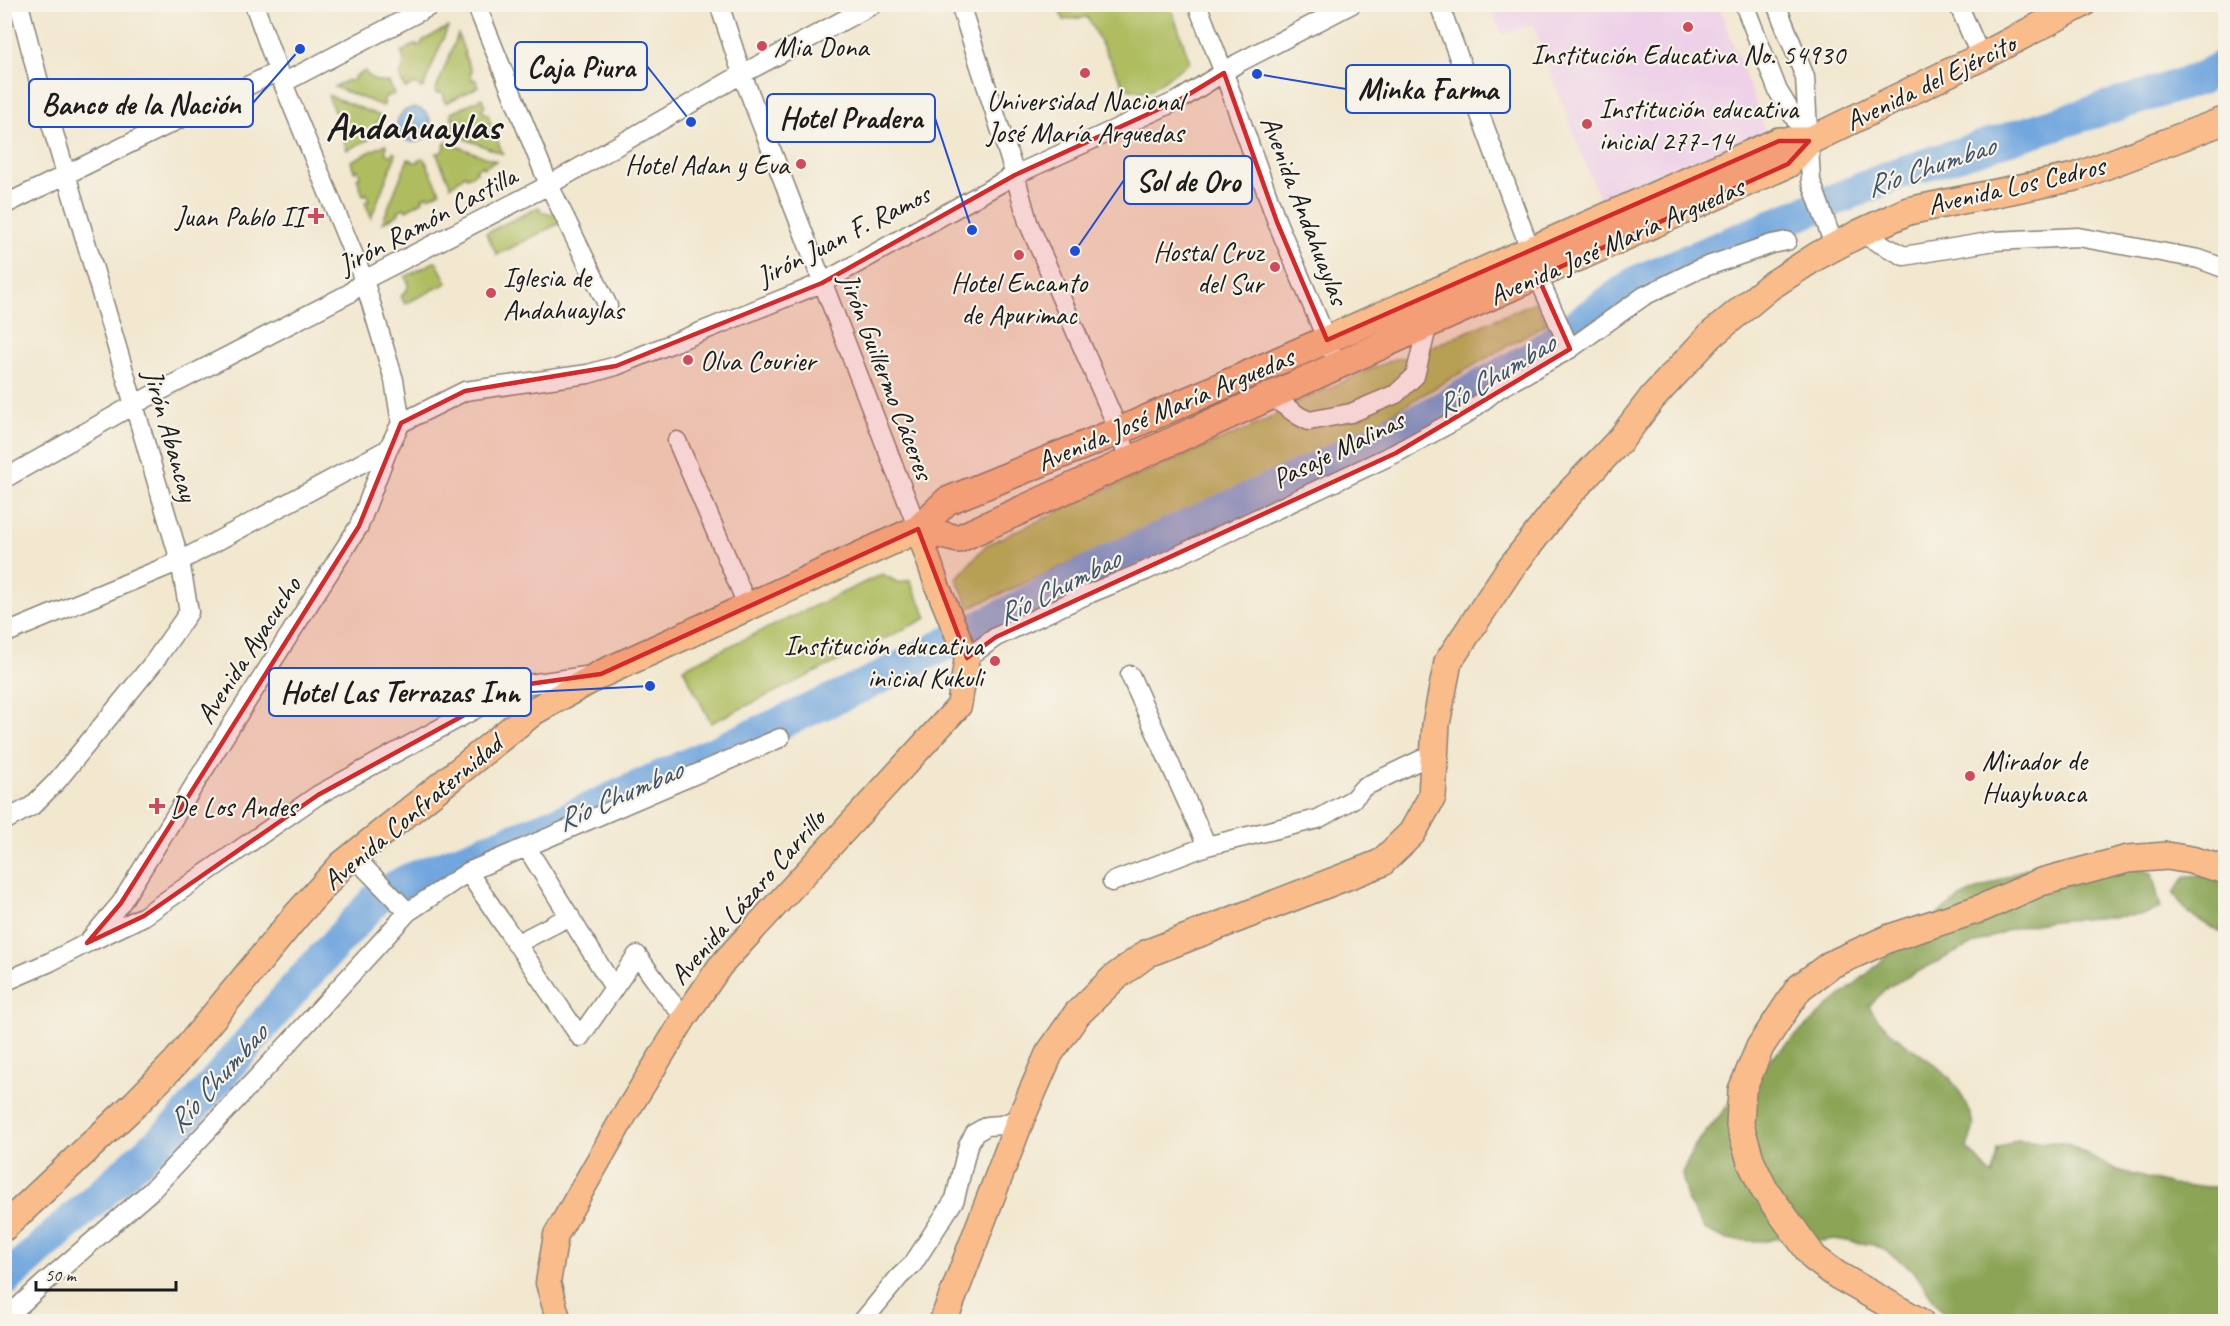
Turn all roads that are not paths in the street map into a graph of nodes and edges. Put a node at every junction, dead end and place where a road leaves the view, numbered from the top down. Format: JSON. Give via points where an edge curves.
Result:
{"nodes":[{"id":1,"x":19,"y":4,"type":"edge"},
{"id":2,"x":254,"y":4,"type":"edge"},
{"id":3,"x":434,"y":4,"type":"edge"},
{"id":4,"x":476,"y":4,"type":"edge"},
{"id":5,"x":719,"y":4,"type":"edge"},
{"id":6,"x":874,"y":4,"type":"edge"},
{"id":7,"x":960,"y":4,"type":"edge"},
{"id":8,"x":1197,"y":4,"type":"edge"},
{"id":9,"x":1352,"y":4,"type":"edge"},
{"id":10,"x":1438,"y":4,"type":"edge"},
{"id":11,"x":1744,"y":4,"type":"edge"},
{"id":12,"x":1776,"y":4,"type":"edge"},
{"id":13,"x":1958,"y":4,"type":"edge"},
{"id":14,"x":2082,"y":4,"type":"edge"},
{"id":15,"x":1981,"y":57,"type":"junction"},
{"id":16,"x":1224,"y":73,"type":"junction"},
{"id":17,"x":742,"y":74,"type":"junction"},
{"id":18,"x":281,"y":77,"type":"junction"},
{"id":19,"x":2226,"y":120,"type":"edge"},
{"id":20,"x":1809,"y":141,"type":"junction"},
{"id":21,"x":67,"y":173,"type":"junction"},
{"id":22,"x":1015,"y":175,"type":"junction"},
{"id":23,"x":549,"y":185,"type":"junction"},
{"id":24,"x":4,"y":205,"type":"edge"},
{"id":25,"x":1844,"y":236,"type":"junction"},
{"id":26,"x":1787,"y":241,"type":"dead end"},
{"id":27,"x":1530,"y":249,"type":"junction"},
{"id":28,"x":2226,"y":269,"type":"edge"},
{"id":29,"x":1538,"y":277,"type":"junction"},
{"id":30,"x":364,"y":280,"type":"junction"},
{"id":31,"x":822,"y":283,"type":"junction"},
{"id":32,"x":608,"y":306,"type":"dead end"},
{"id":33,"x":1428,"y":324,"type":"junction"},
{"id":34,"x":1327,"y":340,"type":"junction"},
{"id":35,"x":1569,"y":347,"type":"junction"},
{"id":36,"x":1337,"y":368,"type":"junction"},
{"id":37,"x":1272,"y":397,"type":"junction"},
{"id":38,"x":135,"y":404,"type":"junction"},
{"id":39,"x":401,"y":423,"type":"junction"},
{"id":40,"x":1119,"y":431,"type":"junction"},
{"id":41,"x":677,"y":441,"type":"dead end"},
{"id":42,"x":388,"y":449,"type":"junction"},
{"id":43,"x":1129,"y":461,"type":"junction"},
{"id":44,"x":4,"y":479,"type":"edge"},
{"id":45,"x":918,"y":530,"type":"junction"},
{"id":46,"x":180,"y":561,"type":"junction"},
{"id":47,"x":748,"y":607,"type":"junction"},
{"id":48,"x":4,"y":634,"type":"edge"},
{"id":49,"x":966,"y":655,"type":"junction"},
{"id":50,"x":601,"y":674,"type":"junction"},
{"id":51,"x":1130,"y":675,"type":"dead end"},
{"id":52,"x":780,"y":738,"type":"dead end"},
{"id":53,"x":1435,"y":753,"type":"junction"},
{"id":54,"x":4,"y":805,"type":"edge"},
{"id":55,"x":32,"y":806,"type":"junction"},
{"id":56,"x":4,"y":821,"type":"edge"},
{"id":57,"x":1207,"y":846,"type":"junction"},
{"id":58,"x":527,"y":848,"type":"junction"},
{"id":59,"x":361,"y":865,"type":"junction"},
{"id":60,"x":2226,"y":870,"type":"edge"},
{"id":61,"x":468,"y":872,"type":"junction"},
{"id":62,"x":1112,"y":882,"type":"dead end"},
{"id":63,"x":404,"y":907,"type":"junction"},
{"id":64,"x":570,"y":916,"type":"junction"},
{"id":65,"x":87,"y":943,"type":"junction"},
{"id":66,"x":516,"y":944,"type":"junction"},
{"id":67,"x":4,"y":982,"type":"edge"},
{"id":68,"x":614,"y":988,"type":"junction"},
{"id":69,"x":685,"y":1017,"type":"junction"},
{"id":70,"x":1021,"y":1118,"type":"junction"},
{"id":71,"x":4,"y":1227,"type":"edge"},
{"id":72,"x":4,"y":1320,"type":"edge"},
{"id":73,"x":561,"y":1322,"type":"edge"},
{"id":74,"x":862,"y":1322,"type":"edge"},
{"id":75,"x":943,"y":1322,"type":"edge"},
{"id":76,"x":1920,"y":1322,"type":"edge"}],
"edges":[{"from":1,"to":21,"type":"street","name":"Jirón Abancay"},
{"from":2,"to":18,"type":"street"},
{"from":3,"to":18,"type":"street"},
{"from":4,"to":23,"type":"street"},
{"from":5,"to":17,"type":"street","name":"Jirón Guillermo Cáceres"},
{"from":6,"to":17,"type":"street","name":"Jirón Ramón Castilla"},
{"from":7,"to":22,"type":"street"},
{"from":8,"to":16,"type":"street","name":"Avenida Andahuaylas"},
{"from":9,"to":16,"type":"street","name":"Jirón Juan F. Ramos"},
{"from":10,"to":27,"type":"street"},
{"from":11,"to":20,"type":"street","via":[[1778,91]]},
{"from":12,"to":20,"type":"street","via":[[1805,77]]},
{"from":13,"to":15,"type":"street"},
{"from":14,"to":15,"type":"highway","name":"Avenida del Ejército"},
{"from":15,"to":20,"type":"highway","name":"Avenida del Ejército"},
{"from":16,"to":22,"type":"street","name":"Jirón Juan F. Ramos","via":[[1181,99]]},
{"from":16,"to":34,"type":"street","name":"Avenida Andahuaylas","via":[[1277,222]]},
{"from":17,"to":23,"type":"street","name":"Jirón Ramón Castilla"},
{"from":17,"to":31,"type":"street","name":"Jirón Guillermo Cáceres"},
{"from":18,"to":21,"type":"street"},
{"from":18,"to":30,"type":"street"},
{"from":19,"to":25,"type":"highway","name":"Avenida Los Cedros","via":[[2075,177],[1908,211]]},
{"from":20,"to":25,"type":"street","via":[[1811,182]]},
{"from":20,"to":27,"type":"highway","name":"Avenida José María Arguedas","via":[[1779,141]]},
{"from":20,"to":29,"type":"highway","name":"Avenida José María Arguedas","via":[[1788,164]]},
{"from":21,"to":24,"type":"street"},
{"from":21,"to":38,"type":"street","name":"Jirón Abancay"},
{"from":22,"to":31,"type":"street","name":"Jirón Juan F. Ramos"},
{"from":22,"to":40,"type":"street","via":[[1028,222]]},
{"from":23,"to":30,"type":"street","name":"Jirón Ramón Castilla"},
{"from":23,"to":32,"type":"street"},
{"from":25,"to":28,"type":"street","via":[[1904,256],[1995,241],[2078,237],[2199,259]]},
{"from":25,"to":53,"type":"highway","name":"Avenida Los Cedros","via":[[1711,334],[1567,496],[1509,570],[1448,662],[1436,724]]},
{"from":26,"to":35,"type":"street","name":"Pasaje Malinas","via":[[1699,269],[1644,296]]},
{"from":27,"to":29,"type":"street"},
{"from":27,"to":34,"type":"highway","name":"Avenida José María Arguedas"},
{"from":29,"to":33,"type":"highway","name":"Avenida José María Arguedas"},
{"from":29,"to":35,"type":"street"},
{"from":30,"to":38,"type":"street","name":"Jirón Ramón Castilla","via":[[350,293]]},
{"from":30,"to":39,"type":"street","via":[[394,380]]},
{"from":31,"to":39,"type":"street","name":"Jirón Juan F. Ramos","via":[[616,366],[588,374],[465,391]]},
{"from":31,"to":45,"type":"street","name":"Jirón Guillermo Cáceres"},
{"from":33,"to":36,"type":"highway","name":"Avenida José María Arguedas"},
{"from":33,"to":37,"type":"street","via":[[1415,376],[1396,394],[1351,413],[1309,421]]},
{"from":34,"to":36,"type":"street","name":"Avenida Andahuaylas"},
{"from":34,"to":40,"type":"highway","name":"Avenida José María Arguedas"},
{"from":35,"to":49,"type":"street","name":"Pasaje Malinas","via":[[1498,389],[1465,415],[1396,453],[996,637]]},
{"from":36,"to":37,"type":"highway","name":"Avenida José María Arguedas"},
{"from":37,"to":43,"type":"highway","name":"Avenida José María Arguedas"},
{"from":38,"to":44,"type":"street","name":"Jirón Ramón Castilla"},
{"from":38,"to":46,"type":"street","name":"Jirón Abancay"},
{"from":39,"to":42,"type":"street","name":"Avenida Ayacucho"},
{"from":40,"to":43,"type":"street"},
{"from":40,"to":45,"type":"highway","name":"Avenida José María Arguedas","via":[[947,501]]},
{"from":41,"to":47,"type":"street"},
{"from":42,"to":46,"type":"street"},
{"from":42,"to":65,"type":"street","name":"Avenida Ayacucho","via":[[359,526],[121,903]]},
{"from":43,"to":45,"type":"highway","name":"Avenida José María Arguedas","via":[[958,539]]},
{"from":45,"to":47,"type":"highway","name":"Avenida Confraternidad"},
{"from":45,"to":49,"type":"main road"},
{"from":46,"to":48,"type":"street"},
{"from":46,"to":55,"type":"street","name":"Jirón Abancay","via":[[189,612],[147,671]]},
{"from":47,"to":50,"type":"highway","name":"Avenida Confraternidad"},
{"from":49,"to":69,"type":"main road","name":"Avenida Lázaro Carrillo","via":[[959,706],[720,966]]},
{"from":50,"to":59,"type":"highway","name":"Avenida Confraternidad","via":[[534,711]]},
{"from":50,"to":65,"type":"street","via":[[529,684],[490,701],[318,795],[144,916]]},
{"from":51,"to":57,"type":"street"},
{"from":52,"to":58,"type":"street"},
{"from":53,"to":57,"type":"street","via":[[1364,787],[1353,799],[1318,819]]},
{"from":53,"to":70,"type":"highway","name":"Avenida Los Cedros","via":[[1432,797],[1412,833],[1381,863],[1148,953],[1114,978],[1077,1014],[1049,1054]]},
{"from":54,"to":55,"type":"street"},
{"from":55,"to":56,"type":"street","name":"Jirón Abancay"},
{"from":57,"to":62,"type":"street"},
{"from":58,"to":61,"type":"street"},
{"from":58,"to":64,"type":"street"},
{"from":59,"to":63,"type":"street"},
{"from":59,"to":71,"type":"highway","name":"Avenida Confraternidad","via":[[303,907],[176,1062]]},
{"from":60,"to":76,"type":"highway","via":[[2191,860],[2157,857],[2128,859],[2041,882],[1982,909],[1890,938],[1830,965],[1799,988],[1760,1047],[1742,1090],[1740,1125],[1751,1162],[1764,1189],[1814,1258]]},
{"from":61,"to":63,"type":"street"},
{"from":61,"to":66,"type":"street"},
{"from":63,"to":72,"type":"street","via":[[278,1055],[152,1190]]},
{"from":64,"to":66,"type":"street"},
{"from":64,"to":68,"type":"street"},
{"from":65,"to":67,"type":"street","name":"Avenida Ayacucho"},
{"from":66,"to":68,"type":"street","via":[[580,1037]]},
{"from":68,"to":69,"type":"street","via":[[637,955]]},
{"from":69,"to":73,"type":"main road","name":"Avenida Lázaro Carrillo","via":[[556,1235],[548,1283]]},
{"from":70,"to":74,"type":"street","via":[[975,1133],[968,1145],[955,1199],[913,1264]]},
{"from":70,"to":75,"type":"highway","name":"Avenida Los Cedros"}]}
